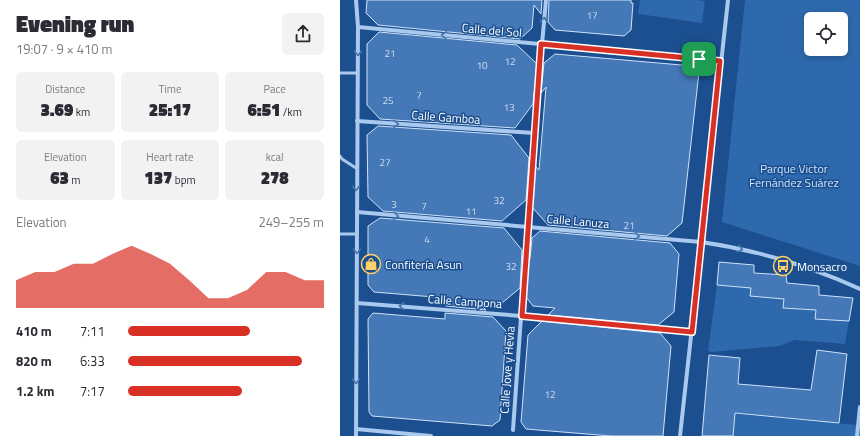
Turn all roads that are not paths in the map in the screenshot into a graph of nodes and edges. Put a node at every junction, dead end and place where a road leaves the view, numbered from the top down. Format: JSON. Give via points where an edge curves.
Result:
{"nodes":[{"id":1,"x":356,"y":0,"type":"edge"},
{"id":2,"x":546,"y":0,"type":"edge"},
{"id":3,"x":728,"y":0,"type":"edge"},
{"id":4,"x":358,"y":27,"type":"junction"},
{"id":5,"x":541,"y":44,"type":"junction"},
{"id":6,"x":720,"y":61,"type":"junction"},
{"id":7,"x":340,"y":73,"type":"edge"},
{"id":8,"x":357,"y":73,"type":"junction"},
{"id":9,"x":357,"y":121,"type":"junction"},
{"id":10,"x":534,"y":134,"type":"junction"},
{"id":11,"x":340,"y":156,"type":"edge"},
{"id":12,"x":356,"y":168,"type":"junction"},
{"id":13,"x":357,"y":212,"type":"junction"},
{"id":14,"x":527,"y":227,"type":"junction"},
{"id":15,"x":340,"y":234,"type":"edge"},
{"id":16,"x":357,"y":234,"type":"junction"},
{"id":17,"x":702,"y":242,"type":"junction"},
{"id":18,"x":860,"y":289,"type":"edge"},
{"id":19,"x":356,"y":303,"type":"junction"},
{"id":20,"x":522,"y":316,"type":"junction"},
{"id":21,"x":692,"y":332,"type":"junction"},
{"id":22,"x":860,"y":407,"type":"edge"},
{"id":23,"x":356,"y":429,"type":"junction"},
{"id":24,"x":513,"y":430,"type":"dead end"},
{"id":25,"x":356,"y":436,"type":"edge"},
{"id":26,"x":431,"y":436,"type":"edge"},
{"id":27,"x":680,"y":436,"type":"edge"},
{"id":28,"x":857,"y":436,"type":"edge"}],
"edges":[{"from":1,"to":4,"type":"street"},
{"from":5,"to":2,"type":"street","name":"Calle Jove y Hevia","one_way":true},
{"from":3,"to":6,"type":"street"},
{"from":5,"to":4,"type":"street","name":"Calle del Sol","one_way":true},
{"from":4,"to":8,"type":"street","one_way":true},
{"from":5,"to":6,"type":"street","name":"Calle del Sol"},
{"from":5,"to":10,"type":"street","name":"Calle Jove y Hevia"},
{"from":6,"to":17,"type":"street"},
{"from":7,"to":8,"type":"lane"},
{"from":8,"to":9,"type":"street"},
{"from":9,"to":10,"type":"street","name":"Calle Gamboa","one_way":true},
{"from":9,"to":12,"type":"street"},
{"from":10,"to":14,"type":"street","name":"Calle Jove y Hevia"},
{"from":11,"to":12,"type":"lane"},
{"from":12,"to":13,"type":"street","one_way":true},
{"from":13,"to":14,"type":"street","name":"Calle Lanuza","one_way":true},
{"from":13,"to":16,"type":"street"},
{"from":14,"to":17,"type":"street","name":"Calle Lanuza","one_way":true},
{"from":14,"to":20,"type":"street","name":"Calle Jove y Hevia"},
{"from":15,"to":16,"type":"lane"},
{"from":16,"to":19,"type":"street","one_way":true},
{"from":17,"to":18,"type":"street","name":"Calle Lanuza","one_way":true,"via":[[732,247],[802,266]]},
{"from":17,"to":21,"type":"street"},
{"from":20,"to":19,"type":"street","name":"Calle Campona","one_way":true},
{"from":19,"to":23,"type":"street","one_way":true},
{"from":20,"to":21,"type":"street","name":"Calle Campona"},
{"from":20,"to":24,"type":"street","name":"Calle Jove y Hevia"},
{"from":21,"to":27,"type":"street"},
{"from":22,"to":28,"type":"street"},
{"from":23,"to":25,"type":"street"},
{"from":23,"to":26,"type":"street"}]}
